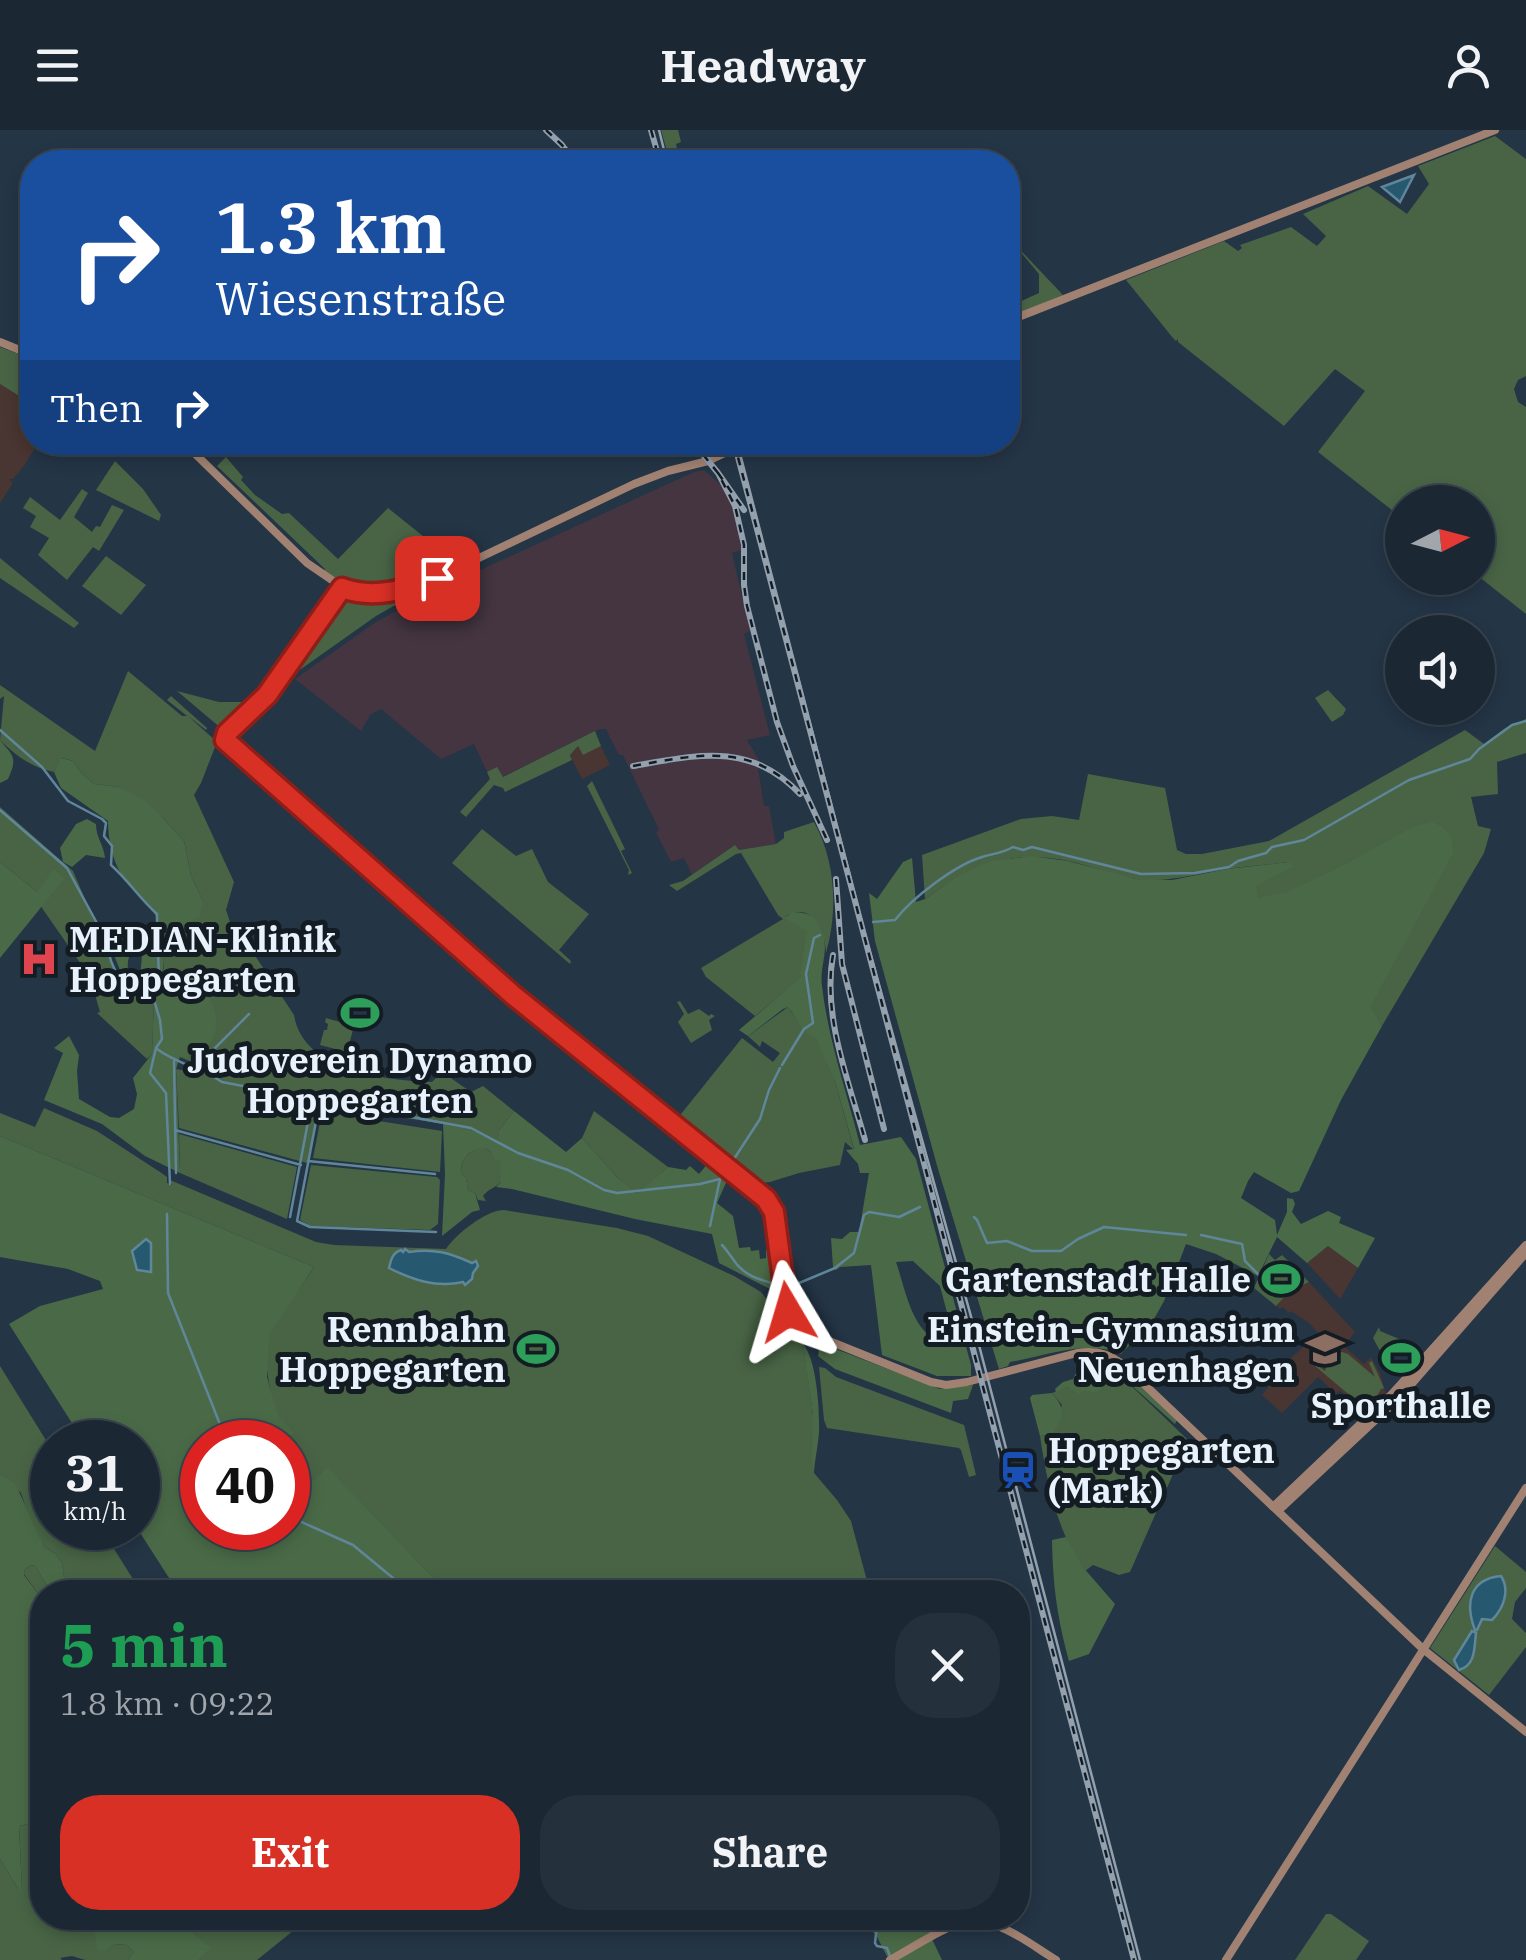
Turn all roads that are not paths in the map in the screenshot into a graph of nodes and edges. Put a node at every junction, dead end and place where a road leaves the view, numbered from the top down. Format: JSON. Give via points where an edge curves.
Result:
{"nodes":[{"id":1,"x":1495,"y":130,"type":"edge"},
{"id":2,"x":1020,"y":317,"type":"edge"},
{"id":3,"x":196,"y":455,"type":"edge"},
{"id":4,"x":721,"y":455,"type":"edge"},
{"id":5,"x":342,"y":588,"type":"junction"},
{"id":6,"x":1526,"y":1245,"type":"edge"},
{"id":7,"x":1526,"y":1254,"type":"edge"},
{"id":8,"x":1526,"y":1488,"type":"edge"},
{"id":9,"x":1276,"y":1509,"type":"junction"},
{"id":10,"x":1423,"y":1649,"type":"junction"},
{"id":11,"x":1526,"y":1732,"type":"edge"},
{"id":12,"x":945,"y":1930,"type":"edge"},
{"id":13,"x":1006,"y":1930,"type":"edge"},
{"id":14,"x":892,"y":1959,"type":"edge"},
{"id":15,"x":1056,"y":1960,"type":"edge"},
{"id":16,"x":1226,"y":1960,"type":"edge"}],
"edges":[{"from":1,"to":2,"type":"street"},
{"from":3,"to":5,"type":"street","via":[[307,563]]},
{"from":4,"to":5,"type":"street","via":[[646,479],[423,584],[381,594]]},
{"from":5,"to":9,"type":"street","via":[[226,742],[513,995],[766,1199],[774,1212],[786,1305],[802,1330],[941,1384],[1088,1351],[1108,1354]]},
{"from":6,"to":9,"type":"street","via":[[1392,1394]]},
{"from":7,"to":9,"type":"street","via":[[1401,1396]]},
{"from":8,"to":10,"type":"street"},
{"from":9,"to":10,"type":"street"},
{"from":10,"to":11,"type":"street"},
{"from":10,"to":16,"type":"street"},
{"from":12,"to":14,"type":"street"},
{"from":13,"to":15,"type":"street"}]}
